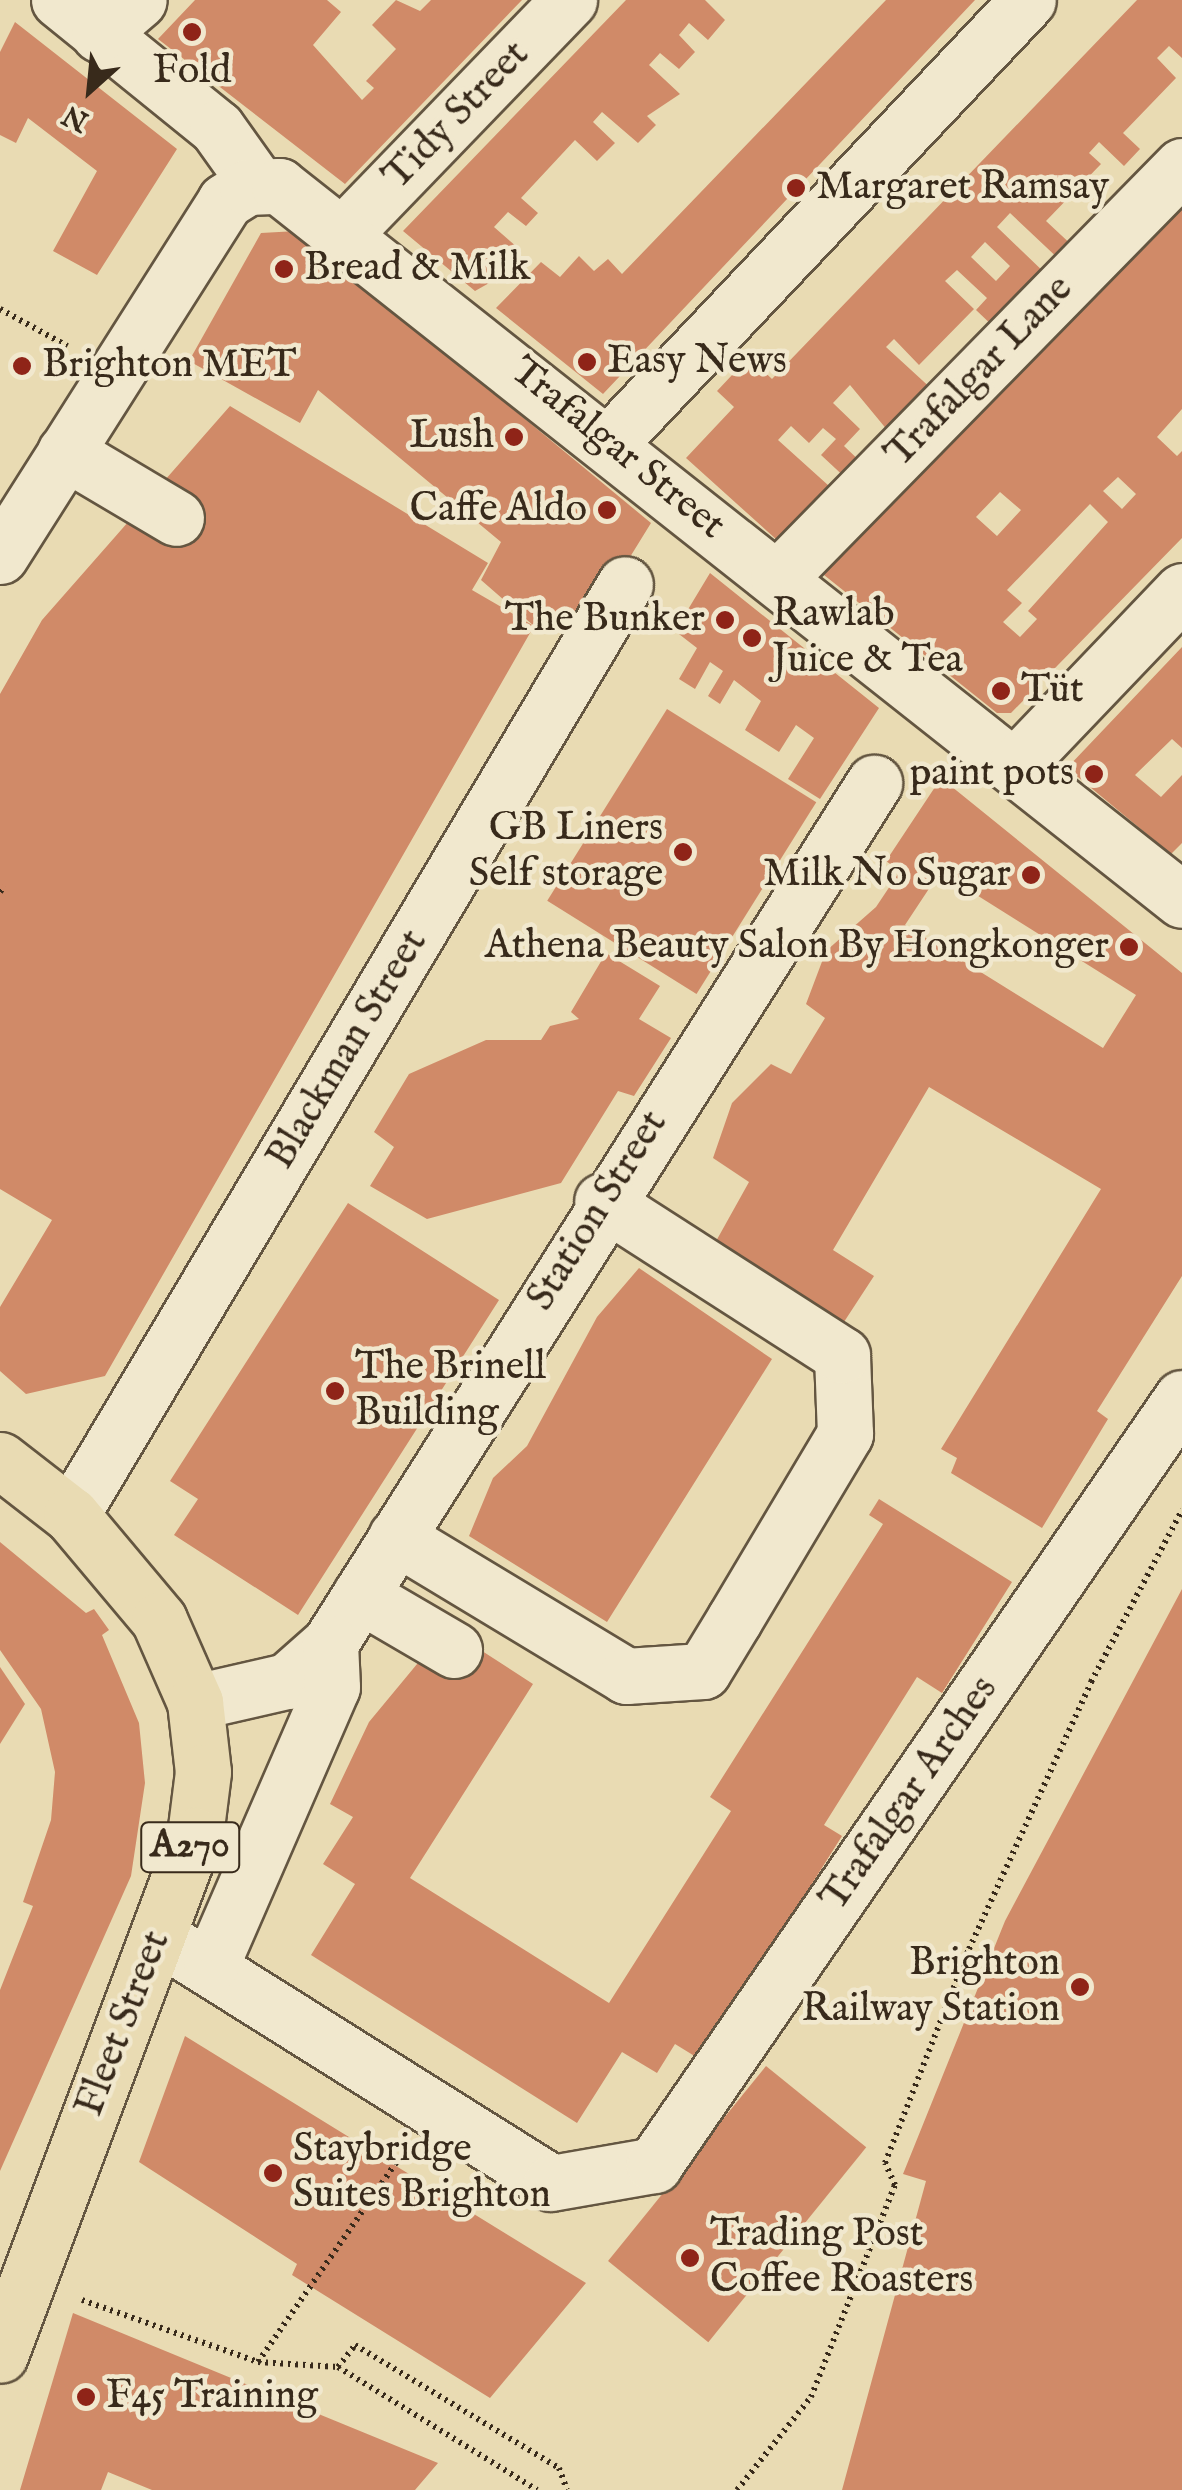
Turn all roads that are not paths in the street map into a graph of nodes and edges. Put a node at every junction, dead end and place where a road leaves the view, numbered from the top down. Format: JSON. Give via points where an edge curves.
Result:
{"nodes":[{"id":1,"x":569,"y":0,"type":"edge"},
{"id":2,"x":1028,"y":0,"type":"edge"},
{"id":3,"x":99,"y":11,"type":"edge"},
{"id":4,"x":1182,"y":166,"type":"edge"},
{"id":5,"x":256,"y":184,"type":"junction"},
{"id":6,"x":344,"y":233,"type":"junction"},
{"id":7,"x":610,"y":442,"type":"junction"},
{"id":8,"x":64,"y":452,"type":"junction"},
{"id":9,"x":176,"y":518,"type":"dead end"},
{"id":10,"x":0,"y":556,"type":"edge"},
{"id":11,"x":778,"y":578,"type":"junction"},
{"id":12,"x":626,"y":584,"type":"dead end"},
{"id":13,"x":1182,"y":591,"type":"edge"},
{"id":14,"x":1015,"y":766,"type":"junction"},
{"id":15,"x":874,"y":783,"type":"dead end"},
{"id":16,"x":1182,"y":900,"type":"edge"},
{"id":17,"x":602,"y":1201,"type":"junction"},
{"id":18,"x":1182,"y":1398,"type":"edge"},
{"id":19,"x":0,"y":1460,"type":"edge"},
{"id":20,"x":71,"y":1515,"type":"junction"},
{"id":21,"x":396,"y":1536,"type":"junction"},
{"id":22,"x":360,"y":1596,"type":"junction"},
{"id":23,"x":330,"y":1643,"type":"junction"},
{"id":24,"x":454,"y":1650,"type":"dead end"},
{"id":25,"x":195,"y":1702,"type":"junction"},
{"id":26,"x":158,"y":1936,"type":"junction"},
{"id":27,"x":211,"y":1965,"type":"junction"},
{"id":28,"x":0,"y":2355,"type":"edge"}],
"edges":[{"from":1,"to":6,"type":"street","name":"Tidy Street"},
{"from":2,"to":7,"type":"street"},
{"from":3,"to":5,"type":"street","via":[[217,128]]},
{"from":4,"to":11,"type":"street","name":"Trafalgar Lane"},
{"from":5,"to":6,"type":"street","name":"Trafalgar Street","via":[[289,191]]},
{"from":5,"to":8,"type":"street","via":[[224,201]]},
{"from":6,"to":7,"type":"street","name":"Trafalgar Street"},
{"from":7,"to":11,"type":"street","name":"Trafalgar Street"},
{"from":8,"to":9,"type":"street"},
{"from":8,"to":10,"type":"street"},
{"from":11,"to":14,"type":"street","name":"Trafalgar Street"},
{"from":12,"to":20,"type":"street","name":"Blackman Street"},
{"from":13,"to":14,"type":"street"},
{"from":14,"to":16,"type":"street","name":"Trafalgar Street"},
{"from":15,"to":17,"type":"street","name":"Station Street"},
{"from":17,"to":21,"type":"street","name":"Station Street"},
{"from":17,"to":21,"type":"street","via":[[842,1354],[845,1434],[724,1637],[702,1671],[626,1676]]},
{"from":18,"to":27,"type":"street","name":"Trafalgar Arches","via":[[654,2165],[552,2183]]},
{"from":19,"to":20,"type":"main road","name":"Fleet Street","number":"A270"},
{"from":20,"to":25,"type":"main road","name":"Fleet Street","number":"A270","via":[[160,1620]]},
{"from":21,"to":22,"type":"street","name":"Station Street"},
{"from":22,"to":23,"type":"street","name":"Station Street"},
{"from":22,"to":24,"type":"street"},
{"from":23,"to":25,"type":"street","name":"Station Street","via":[[287,1681]]},
{"from":23,"to":27,"type":"street","via":[[332,1687]]},
{"from":25,"to":26,"type":"main road","name":"Fleet Street","number":"A270","via":[[201,1804]]},
{"from":26,"to":27,"type":"street","name":"Trafalgar Arches"},
{"from":26,"to":28,"type":"main road","name":"Fleet Street","number":"A270"}]}
